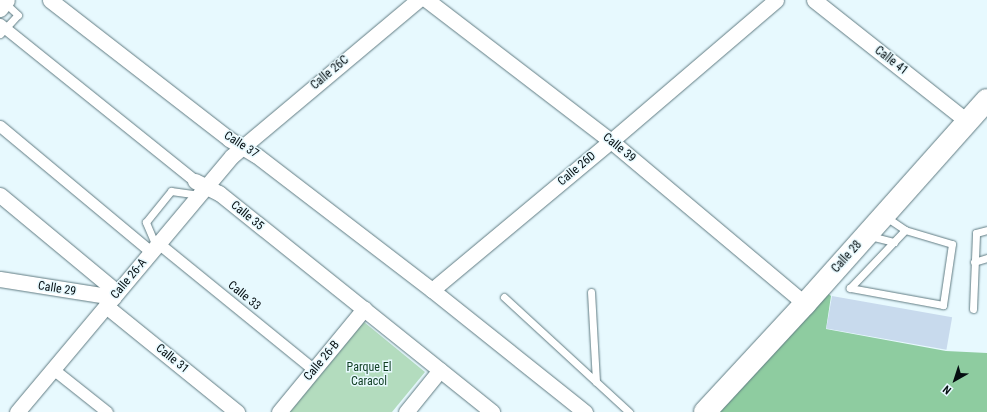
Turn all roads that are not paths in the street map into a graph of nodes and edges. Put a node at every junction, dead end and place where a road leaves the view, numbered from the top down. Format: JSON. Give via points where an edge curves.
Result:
{"nodes":[{"id":1,"x":50,"y":0,"type":"edge"},
{"id":2,"x":418,"y":0,"type":"edge"},
{"id":3,"x":427,"y":0,"type":"edge"},
{"id":4,"x":776,"y":0,"type":"edge"},
{"id":5,"x":814,"y":0,"type":"edge"},
{"id":6,"x":4,"y":4,"type":"edge"},
{"id":7,"x":2,"y":29,"type":"edge"},
{"id":8,"x":987,"y":100,"type":"edge"},
{"id":9,"x":968,"y":122,"type":"junction"},
{"id":10,"x":0,"y":126,"type":"edge"},
{"id":11,"x":611,"y":141,"type":"junction"},
{"id":12,"x":243,"y":147,"type":"junction"},
{"id":13,"x":200,"y":188,"type":"junction"},
{"id":14,"x":0,"y":195,"type":"edge"},
{"id":15,"x":884,"y":216,"type":"junction"},
{"id":16,"x":905,"y":230,"type":"junction"},
{"id":17,"x":987,"y":230,"type":"edge"},
{"id":18,"x":866,"y":235,"type":"junction"},
{"id":19,"x":894,"y":242,"type":"junction"},
{"id":20,"x":155,"y":247,"type":"junction"},
{"id":21,"x":987,"y":258,"type":"edge"},
{"id":22,"x":974,"y":262,"type":"junction"},
{"id":23,"x":0,"y":279,"type":"edge"},
{"id":24,"x":432,"y":290,"type":"junction"},
{"id":25,"x":591,"y":292,"type":"dead end"},
{"id":26,"x":504,"y":297,"type":"dead end"},
{"id":27,"x":112,"y":299,"type":"junction"},
{"id":28,"x":805,"y":304,"type":"junction"},
{"id":29,"x":364,"y":309,"type":"junction"},
{"id":30,"x":973,"y":309,"type":"dead end"},
{"id":31,"x":53,"y":369,"type":"junction"},
{"id":32,"x":314,"y":370,"type":"junction"},
{"id":33,"x":440,"y":370,"type":"junction"},
{"id":34,"x":596,"y":382,"type":"junction"},
{"id":35,"x":17,"y":412,"type":"edge"},
{"id":36,"x":107,"y":412,"type":"edge"},
{"id":37,"x":237,"y":412,"type":"edge"},
{"id":38,"x":279,"y":412,"type":"edge"},
{"id":39,"x":406,"y":412,"type":"edge"},
{"id":40,"x":492,"y":412,"type":"edge"},
{"id":41,"x":585,"y":412,"type":"edge"},
{"id":42,"x":628,"y":412,"type":"edge"},
{"id":43,"x":705,"y":412,"type":"edge"}],
"edges":[{"from":1,"to":12,"type":"street","name":"Calle 37","via":[[229,139]]},
{"from":2,"to":12,"type":"street","name":"Calle 26C"},
{"from":3,"to":11,"type":"street","name":"Calle 39"},
{"from":4,"to":11,"type":"street","name":"Calle 26D"},
{"from":5,"to":9,"type":"street","name":"Calle 41"},
{"from":6,"to":7,"type":"lane","via":[[18,15]]},
{"from":7,"to":13,"type":"street","name":"Calle 35"},
{"from":8,"to":9,"type":"main road","name":"Calle 28"},
{"from":9,"to":15,"type":"main road","name":"Calle 28"},
{"from":10,"to":20,"type":"street","name":"Calle 33"},
{"from":11,"to":24,"type":"street","name":"Calle 26D"},
{"from":11,"to":28,"type":"street","name":"Calle 39"},
{"from":12,"to":13,"type":"street","name":"Calle 26-A"},
{"from":12,"to":24,"type":"street","name":"Calle 37"},
{"from":13,"to":20,"type":"street","name":"Calle 26-A"},
{"from":13,"to":20,"type":"lane","via":[[171,191],[146,222]]},
{"from":13,"to":29,"type":"street","name":"Calle 35","via":[[219,193]]},
{"from":14,"to":27,"type":"street","name":"Calle 31"},
{"from":15,"to":16,"type":"lane"},
{"from":15,"to":18,"type":"main road","name":"Calle 28"},
{"from":16,"to":19,"type":"lane"},
{"from":16,"to":19,"type":"lane","via":[[952,244],[943,305],[850,288]]},
{"from":17,"to":22,"type":"lane","via":[[976,234]]},
{"from":18,"to":19,"type":"lane"},
{"from":18,"to":28,"type":"main road","name":"Calle 28"},
{"from":20,"to":27,"type":"street","name":"Calle 26-A"},
{"from":20,"to":32,"type":"street","name":"Calle 33"},
{"from":21,"to":22,"type":"lane"},
{"from":22,"to":30,"type":"lane"},
{"from":23,"to":27,"type":"street","name":"Calle 29"},
{"from":24,"to":41,"type":"street","name":"Calle 37"},
{"from":25,"to":34,"type":"lane"},
{"from":26,"to":34,"type":"lane"},
{"from":27,"to":31,"type":"street","name":"Calle 26-A"},
{"from":27,"to":37,"type":"street","name":"Calle 31"},
{"from":28,"to":43,"type":"main road","name":"Calle 28"},
{"from":29,"to":32,"type":"street","name":"Calle 26-B"},
{"from":29,"to":33,"type":"street","name":"Calle 35"},
{"from":31,"to":35,"type":"street","name":"Calle 26-A"},
{"from":31,"to":36,"type":"street"},
{"from":32,"to":38,"type":"street","name":"Calle 26-B"},
{"from":33,"to":39,"type":"street"},
{"from":33,"to":40,"type":"street","name":"Calle 35"},
{"from":34,"to":42,"type":"lane"}]}
